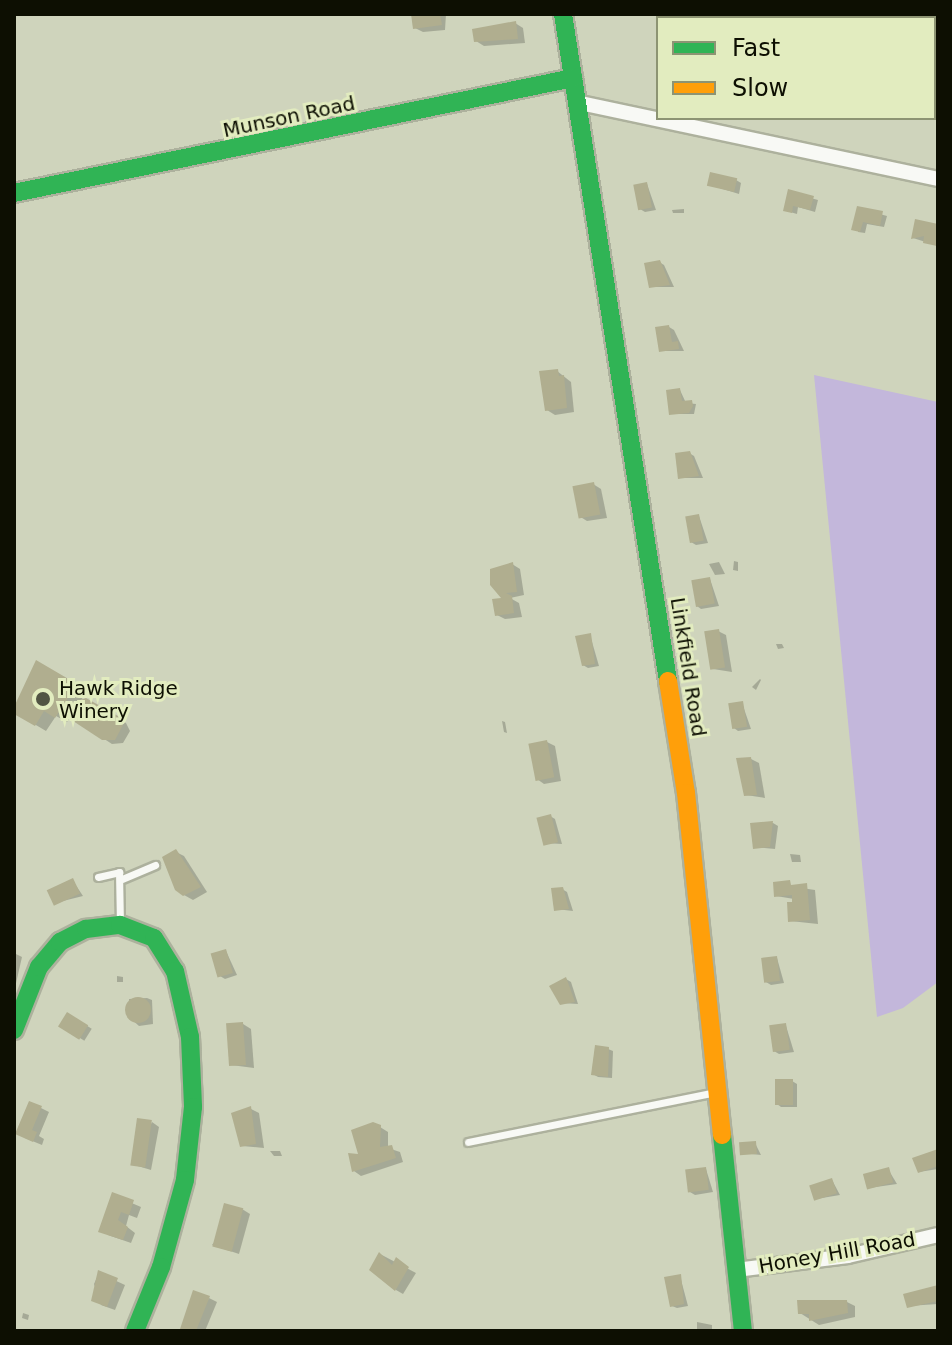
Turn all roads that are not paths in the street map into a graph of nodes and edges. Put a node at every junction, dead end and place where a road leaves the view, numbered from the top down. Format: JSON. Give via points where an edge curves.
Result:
{"nodes":[{"id":1,"x":563,"y":14,"type":"edge"},
{"id":2,"x":573,"y":78,"type":"junction"},
{"id":3,"x":576,"y":102,"type":"junction"},
{"id":4,"x":656,"y":119,"type":"edge"},
{"id":5,"x":661,"y":120,"type":"edge"},
{"id":6,"x":938,"y":179,"type":"edge"},
{"id":7,"x":14,"y":193,"type":"edge"},
{"id":8,"x":155,"y":865,"type":"dead end"},
{"id":9,"x":98,"y":877,"type":"dead end"},
{"id":10,"x":122,"y":879,"type":"junction"},
{"id":11,"x":120,"y":925,"type":"junction"},
{"id":12,"x":14,"y":1030,"type":"edge"},
{"id":13,"x":717,"y":1091,"type":"junction"},
{"id":14,"x":468,"y":1142,"type":"dead end"},
{"id":15,"x":938,"y":1235,"type":"edge"},
{"id":16,"x":736,"y":1270,"type":"junction"},
{"id":17,"x":135,"y":1331,"type":"edge"},
{"id":18,"x":743,"y":1331,"type":"edge"}],
"edges":[{"from":1,"to":2,"type":"street","name":"Linkfield Road"},
{"from":2,"to":3,"type":"street","name":"Linkfield Road"},
{"from":2,"to":7,"type":"street","name":"Munson Road"},
{"from":3,"to":4,"type":"street"},
{"from":3,"to":13,"type":"street","name":"Linkfield Road","via":[[686,793]]},
{"from":5,"to":6,"type":"street"},
{"from":8,"to":10,"type":"lane"},
{"from":9,"to":10,"type":"lane","via":[[112,871]]},
{"from":10,"to":11,"type":"lane"},
{"from":11,"to":12,"type":"street","via":[[86,929],[60,942],[39,967]]},
{"from":11,"to":17,"type":"street","via":[[154,938],[175,971],[190,1037],[193,1107],[185,1180],[161,1267]]},
{"from":13,"to":14,"type":"lane"},
{"from":13,"to":16,"type":"street","name":"Linkfield Road"},
{"from":15,"to":16,"type":"street","name":"Honey Hill Road","via":[[848,1256]]},
{"from":16,"to":18,"type":"street","name":"Linkfield Road"}]}
